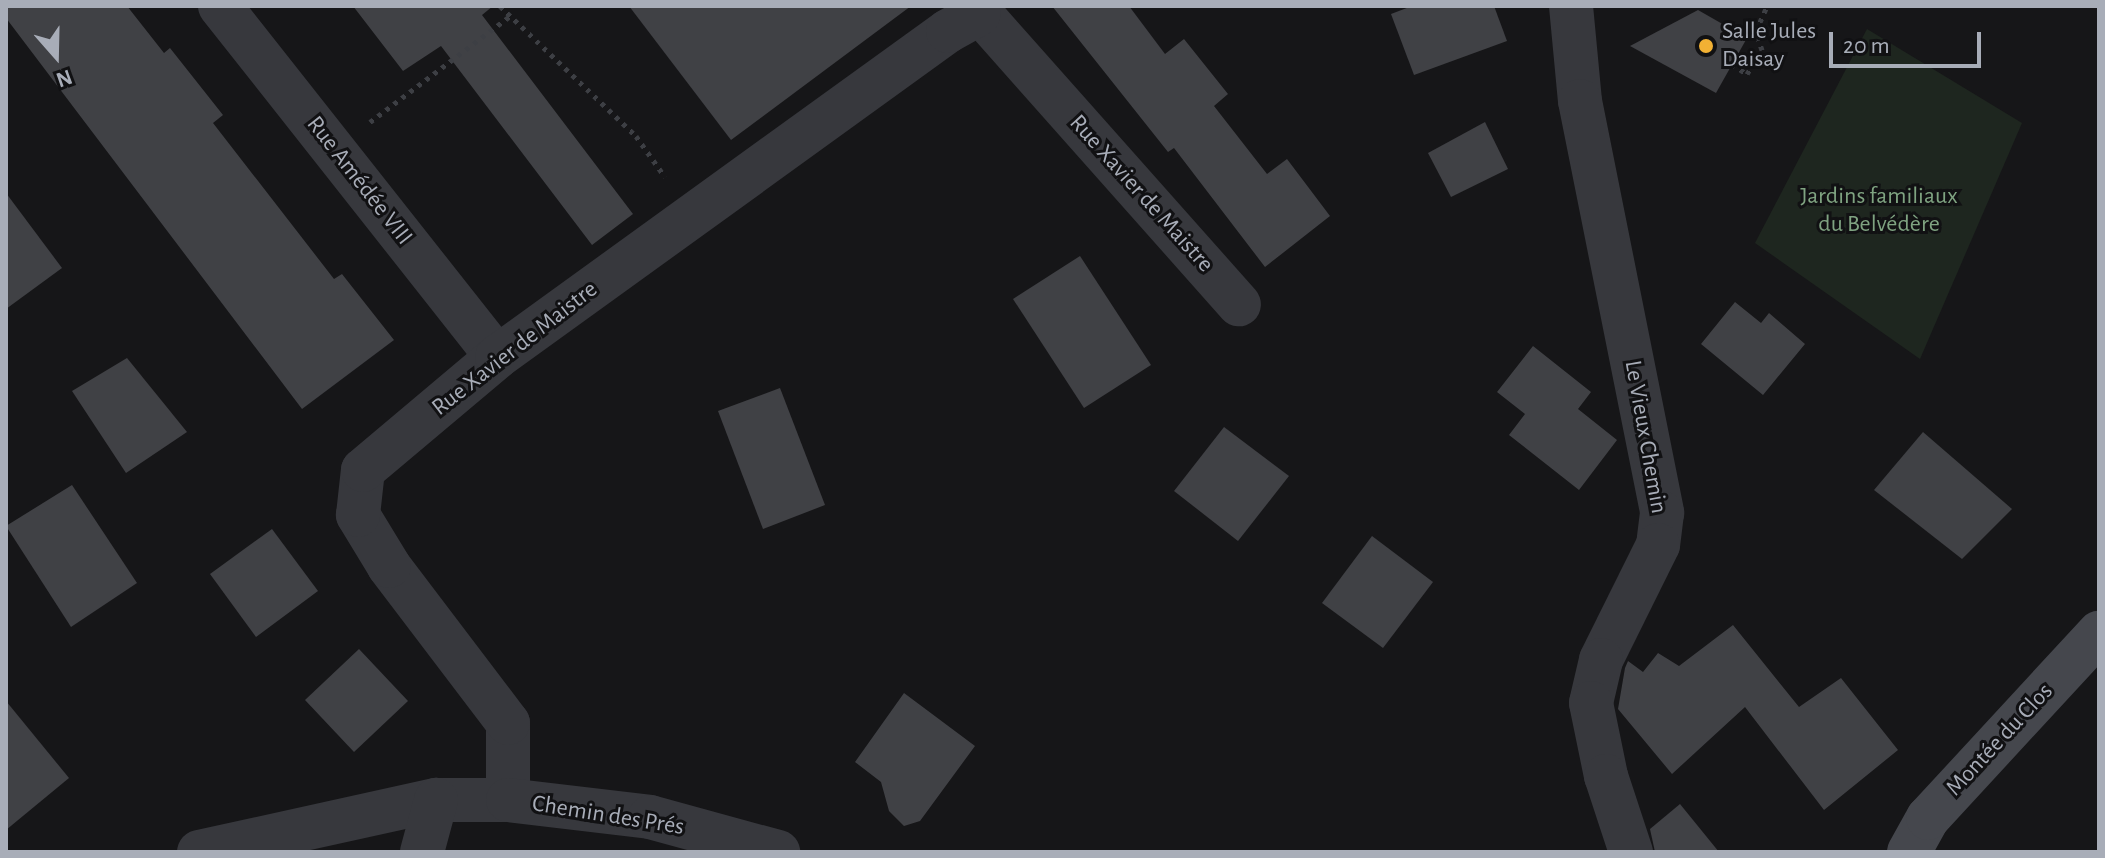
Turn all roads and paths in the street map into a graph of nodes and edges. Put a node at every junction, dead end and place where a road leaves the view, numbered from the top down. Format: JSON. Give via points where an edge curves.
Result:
{"nodes":[{"id":1,"x":220,"y":6,"type":"edge"},
{"id":2,"x":500,"y":6,"type":"edge"},
{"id":3,"x":1571,"y":6,"type":"edge"},
{"id":4,"x":1767,"y":6,"type":"edge"},
{"id":5,"x":977,"y":10,"type":"edge"},
{"id":6,"x":510,"y":16,"type":"junction"},
{"id":7,"x":1732,"y":64,"type":"dead end"},
{"id":8,"x":334,"y":149,"type":"junction"},
{"id":9,"x":693,"y":216,"type":"junction"},
{"id":10,"x":1239,"y":304,"type":"dead end"},
{"id":11,"x":497,"y":357,"type":"junction"},
{"id":12,"x":2099,"y":633,"type":"edge"},
{"id":13,"x":436,"y":800,"type":"junction"},
{"id":14,"x":508,"y":800,"type":"junction"},
{"id":15,"x":199,"y":852,"type":"edge"},
{"id":16,"x":422,"y":852,"type":"edge"},
{"id":17,"x":778,"y":852,"type":"edge"},
{"id":18,"x":1631,"y":852,"type":"edge"},
{"id":19,"x":1909,"y":852,"type":"edge"}],
"edges":[{"from":1,"to":8,"type":"street","name":"Rue Amédée VIII"},
{"from":2,"to":6,"type":"path"},
{"from":3,"to":18,"type":"street","name":"Le Vieux Chemin","via":[[1580,101],[1662,513],[1658,545],[1601,660],[1591,703],[1606,776]]},
{"from":4,"to":7,"type":"path","via":[[1756,31],[1762,50],[1747,74]]},
{"from":5,"to":9,"type":"street","name":"Rue Xavier de Maistre"},
{"from":5,"to":10,"type":"street","name":"Rue Xavier de Maistre"},
{"from":6,"to":8,"type":"path"},
{"from":6,"to":9,"type":"path","via":[[636,136]]},
{"from":8,"to":11,"type":"street","name":"Rue Amédée VIII"},
{"from":9,"to":11,"type":"street","name":"Rue Xavier de Maistre"},
{"from":11,"to":14,"type":"street","name":"Rue Xavier de Maistre","via":[[363,470],[358,515],[389,566],[508,723]]},
{"from":12,"to":19,"type":"main road","name":"Montée du Clos","via":[[1928,818]]},
{"from":13,"to":14,"type":"street","name":"Chemin des Prés"},
{"from":13,"to":15,"type":"street","name":"Chemin des Prés"},
{"from":13,"to":16,"type":"street"},
{"from":14,"to":17,"type":"street","name":"Chemin des Prés","via":[[650,817]]}]}
